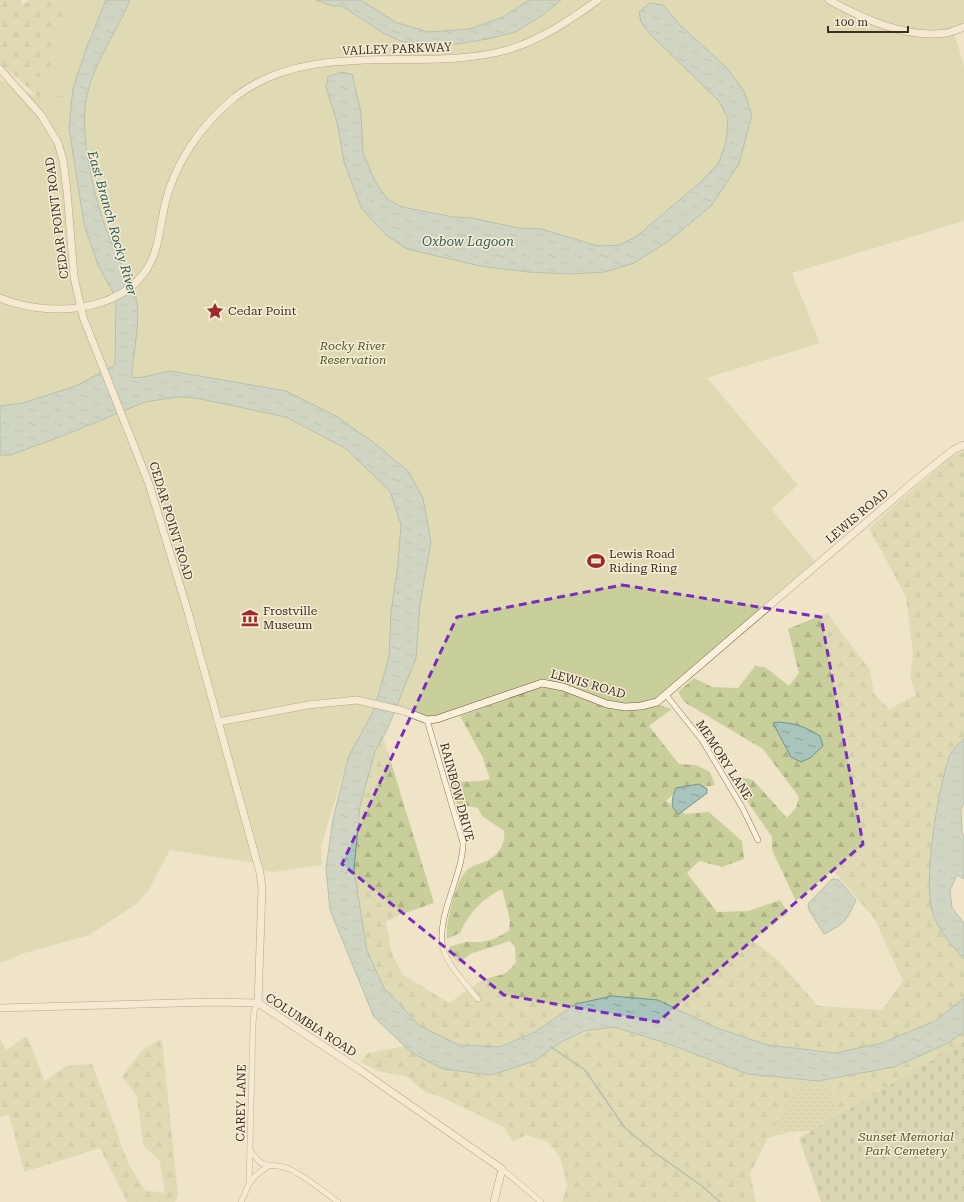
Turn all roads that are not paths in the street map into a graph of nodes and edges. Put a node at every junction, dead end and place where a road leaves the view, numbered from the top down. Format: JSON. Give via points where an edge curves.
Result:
{"nodes":[{"id":1,"x":598,"y":0,"type":"edge"},
{"id":2,"x":829,"y":0,"type":"edge"},
{"id":3,"x":964,"y":27,"type":"edge"},
{"id":4,"x":0,"y":69,"type":"edge"},
{"id":5,"x":0,"y":298,"type":"edge"},
{"id":6,"x":80,"y":306,"type":"junction"},
{"id":7,"x":964,"y":445,"type":"edge"},
{"id":8,"x":666,"y":695,"type":"junction"},
{"id":9,"x":427,"y":720,"type":"junction"},
{"id":10,"x":218,"y":722,"type":"junction"},
{"id":11,"x":758,"y":840,"type":"dead end"},
{"id":12,"x":478,"y":999,"type":"dead end"},
{"id":13,"x":258,"y":1003,"type":"junction"},
{"id":14,"x":0,"y":1008,"type":"edge"},
{"id":15,"x":250,"y":1149,"type":"junction"},
{"id":16,"x":268,"y":1166,"type":"junction"},
{"id":17,"x":502,"y":1169,"type":"junction"},
{"id":18,"x":249,"y":1184,"type":"junction"},
{"id":19,"x":241,"y":1202,"type":"edge"},
{"id":20,"x":338,"y":1202,"type":"edge"},
{"id":21,"x":494,"y":1202,"type":"edge"},
{"id":22,"x":542,"y":1202,"type":"edge"}],
"edges":[{"from":1,"to":6,"type":"street","name":"VALLEY PARKWAY","via":[[554,30],[508,50],[452,59],[350,60],[322,64],[268,78],[252,86],[236,97],[197,135],[171,184],[155,250],[147,268],[134,284],[114,298]]},
{"from":2,"to":3,"type":"street","via":[[887,26],[918,32],[946,33]]},
{"from":4,"to":6,"type":"street","name":"CEDAR POINT ROAD","via":[[41,115],[58,143],[64,168],[74,277]]},
{"from":5,"to":6,"type":"street","name":"VALLEY PARKWAY","via":[[49,308]]},
{"from":6,"to":10,"type":"street","name":"CEDAR POINT ROAD","via":[[149,484]]},
{"from":7,"to":8,"type":"street","name":"LEWIS ROAD","via":[[953,450],[917,479]]},
{"from":8,"to":9,"type":"street","name":"LEWIS ROAD","via":[[657,702],[625,707],[607,704],[563,687],[542,683],[438,719]]},
{"from":8,"to":11,"type":"street","name":"MEMORY LANE","via":[[702,740],[742,807]]},
{"from":9,"to":10,"type":"street","via":[[404,711],[357,700],[308,705]]},
{"from":9,"to":12,"type":"street","name":"RAINBOW DRIVE","via":[[463,843],[463,856],[445,914],[443,950],[457,974]]},
{"from":10,"to":13,"type":"street","name":"CEDAR POINT ROAD","via":[[260,873],[262,888]]},
{"from":13,"to":14,"type":"street","name":"COLUMBIA ROAD"},
{"from":13,"to":15,"type":"street","name":"CAREY LANE","via":[[254,1011],[253,1025]]},
{"from":13,"to":17,"type":"street","name":"COLUMBIA ROAD"},
{"from":15,"to":16,"type":"street","via":[[259,1162]]},
{"from":15,"to":18,"type":"street","name":"CAREY LANE"},
{"from":16,"to":18,"type":"street"},
{"from":16,"to":20,"type":"street","via":[[289,1168]]},
{"from":17,"to":21,"type":"street"},
{"from":17,"to":22,"type":"street","name":"COLUMBIA ROAD"},
{"from":18,"to":19,"type":"street","name":"CAREY LANE"}]}
